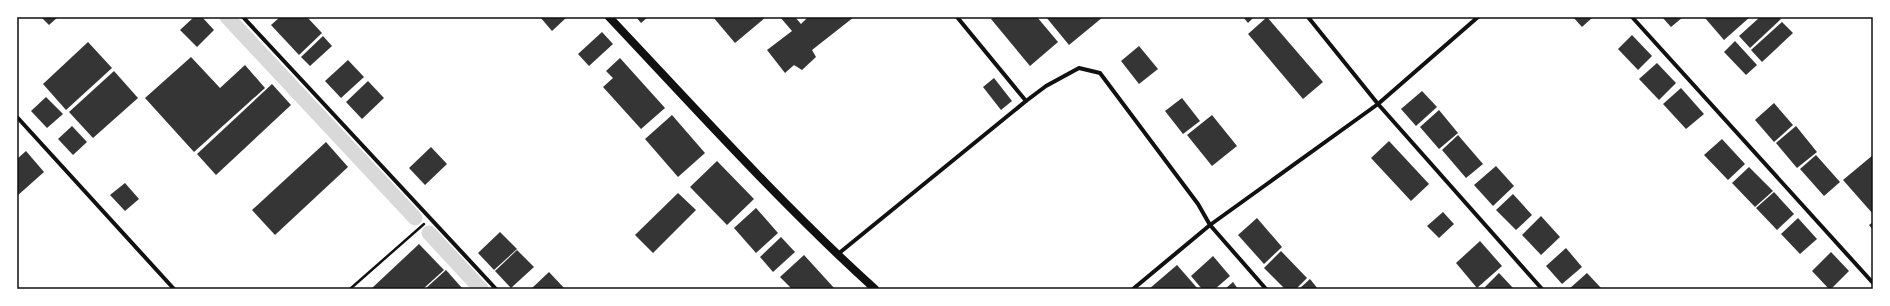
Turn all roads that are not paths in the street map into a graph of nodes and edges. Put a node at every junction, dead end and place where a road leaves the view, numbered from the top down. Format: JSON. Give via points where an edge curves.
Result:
{"nodes":[{"id":1,"x":243,"y":17,"type":"edge"},
{"id":2,"x":610,"y":17,"type":"edge"},
{"id":3,"x":957,"y":17,"type":"edge"},
{"id":4,"x":1308,"y":17,"type":"edge"},
{"id":5,"x":1478,"y":17,"type":"edge"},
{"id":6,"x":1632,"y":17,"type":"edge"},
{"id":7,"x":1026,"y":101,"type":"junction"},
{"id":8,"x":1378,"y":104,"type":"junction"},
{"id":9,"x":17,"y":117,"type":"edge"},
{"id":10,"x":1210,"y":225,"type":"junction"},
{"id":11,"x":838,"y":254,"type":"junction"},
{"id":12,"x":1873,"y":283,"type":"edge"},
{"id":13,"x":174,"y":289,"type":"edge"},
{"id":14,"x":496,"y":289,"type":"edge"},
{"id":15,"x":875,"y":289,"type":"edge"},
{"id":16,"x":1133,"y":289,"type":"edge"},
{"id":17,"x":1266,"y":289,"type":"edge"},
{"id":18,"x":1542,"y":289,"type":"edge"}],
"edges":[{"from":1,"to":14,"type":"street"},
{"from":2,"to":11,"type":"main road"},
{"from":3,"to":7,"type":"street"},
{"from":4,"to":8,"type":"street"},
{"from":5,"to":8,"type":"street"},
{"from":6,"to":12,"type":"street"},
{"from":7,"to":10,"type":"street","via":[[1046,86],[1079,68],[1100,73],[1198,204]]},
{"from":7,"to":11,"type":"street"},
{"from":8,"to":10,"type":"street"},
{"from":8,"to":18,"type":"street"},
{"from":9,"to":13,"type":"street"},
{"from":10,"to":16,"type":"street"},
{"from":10,"to":17,"type":"street"},
{"from":11,"to":15,"type":"main road"}]}
